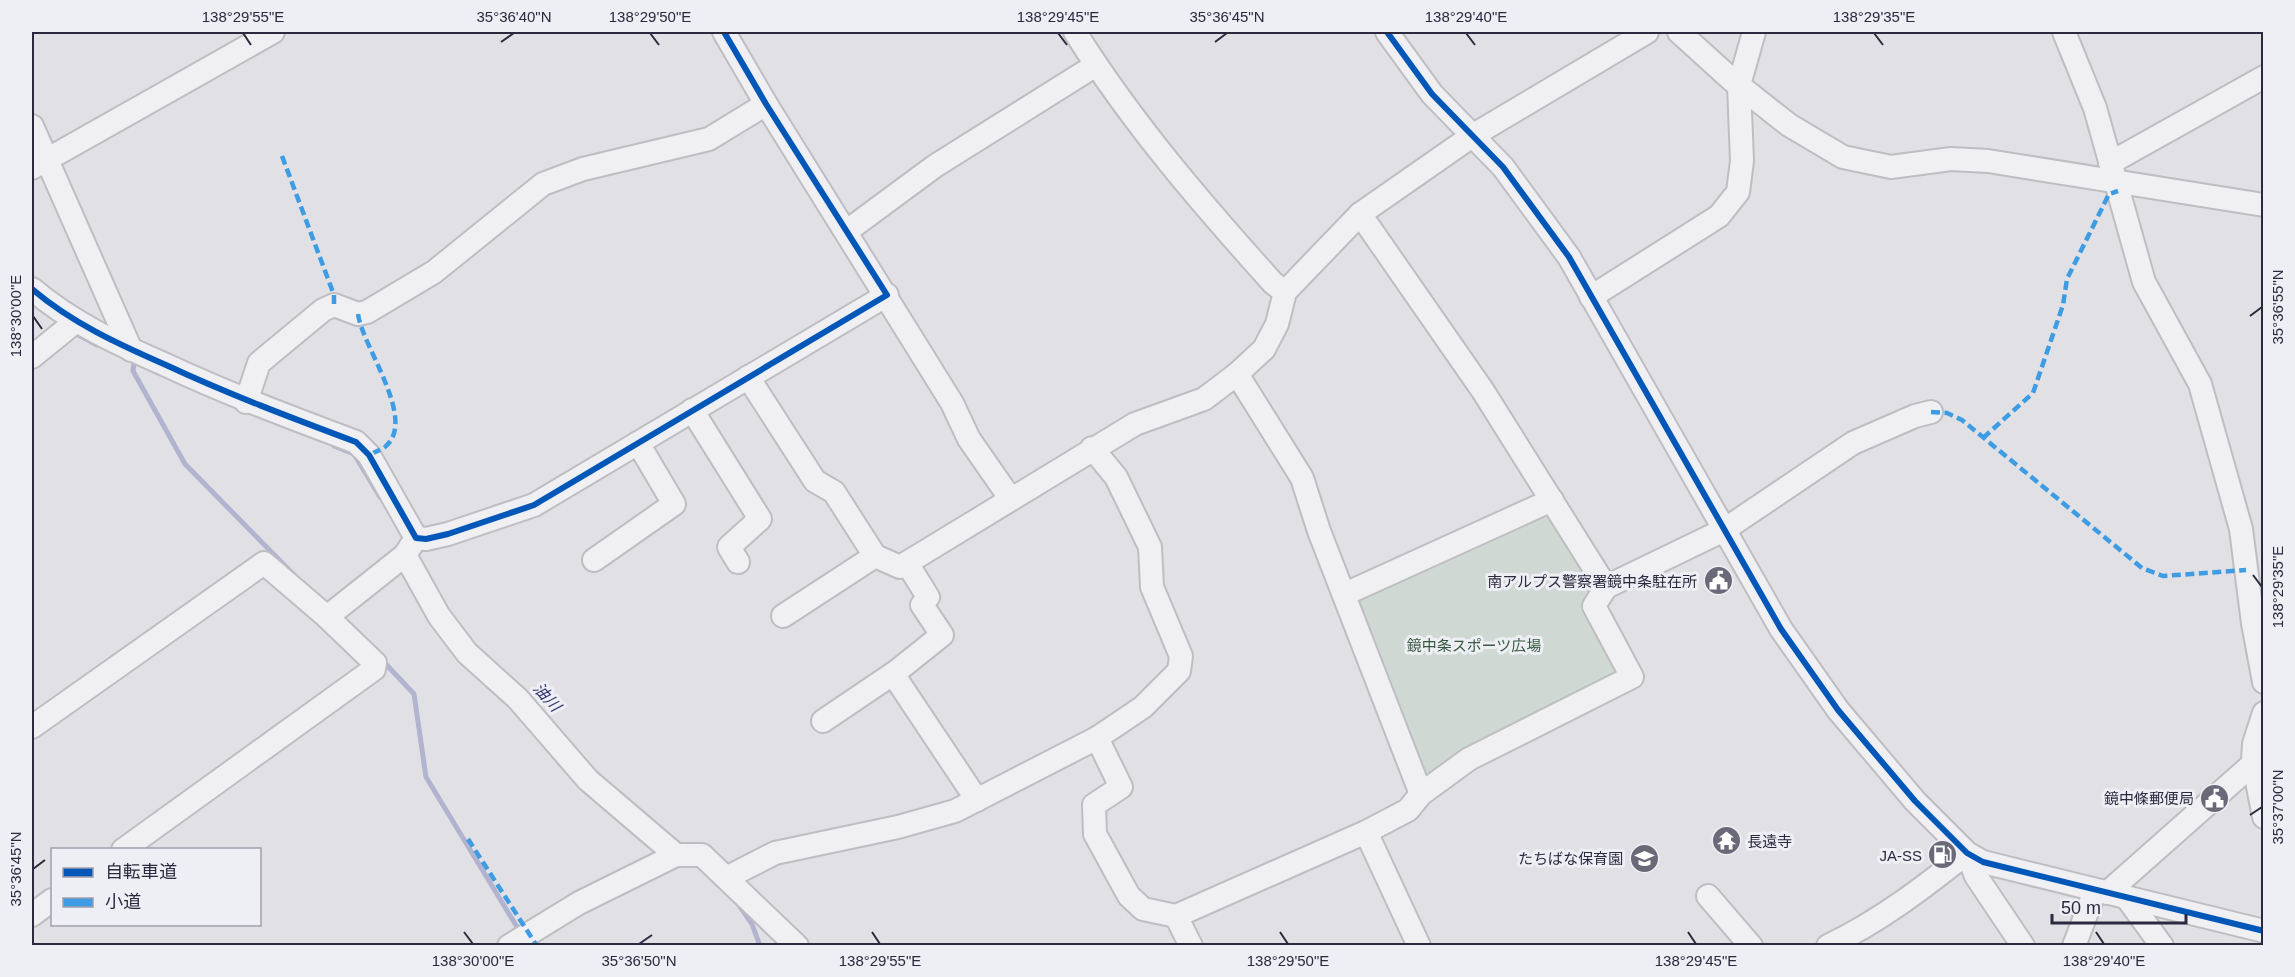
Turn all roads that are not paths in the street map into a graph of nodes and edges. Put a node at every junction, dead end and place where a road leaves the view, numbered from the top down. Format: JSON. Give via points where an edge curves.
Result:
{"nodes":[{"id":1,"x":273,"y":32,"type":"edge"},
{"id":2,"x":724,"y":32,"type":"edge"},
{"id":3,"x":1075,"y":32,"type":"edge"},
{"id":4,"x":1387,"y":32,"type":"edge"},
{"id":5,"x":1647,"y":32,"type":"edge"},
{"id":6,"x":1679,"y":32,"type":"edge"},
{"id":7,"x":1754,"y":32,"type":"edge"},
{"id":8,"x":2064,"y":32,"type":"edge"},
{"id":9,"x":250,"y":37,"type":"edge"},
{"id":10,"x":1096,"y":65,"type":"junction"},
{"id":11,"x":2264,"y":77,"type":"edge"},
{"id":12,"x":1739,"y":85,"type":"junction"},
{"id":13,"x":766,"y":104,"type":"junction"},
{"id":14,"x":32,"y":126,"type":"edge"},
{"id":15,"x":1472,"y":136,"type":"junction"},
{"id":16,"x":39,"y":163,"type":"edge"},
{"id":17,"x":2112,"y":171,"type":"junction"},
{"id":18,"x":2264,"y":205,"type":"edge"},
{"id":19,"x":1359,"y":214,"type":"junction"},
{"id":20,"x":847,"y":231,"type":"junction"},
{"id":21,"x":32,"y":289,"type":"edge"},
{"id":22,"x":1285,"y":292,"type":"junction"},
{"id":23,"x":887,"y":295,"type":"junction"},
{"id":24,"x":1591,"y":297,"type":"junction"},
{"id":25,"x":68,"y":329,"type":"junction"},
{"id":26,"x":131,"y":350,"type":"junction"},
{"id":27,"x":32,"y":357,"type":"edge"},
{"id":28,"x":1238,"y":374,"type":"junction"},
{"id":29,"x":748,"y":377,"type":"junction"},
{"id":30,"x":246,"y":402,"type":"junction"},
{"id":31,"x":692,"y":410,"type":"junction"},
{"id":32,"x":1931,"y":412,"type":"dead end"},
{"id":33,"x":638,"y":442,"type":"junction"},
{"id":34,"x":1092,"y":448,"type":"junction"},
{"id":35,"x":1010,"y":498,"type":"junction"},
{"id":36,"x":1552,"y":500,"type":"junction"},
{"id":37,"x":1724,"y":530,"type":"junction"},
{"id":38,"x":410,"y":547,"type":"junction"},
{"id":39,"x":875,"y":556,"type":"junction"},
{"id":40,"x":594,"y":560,"type":"dead end"},
{"id":41,"x":738,"y":562,"type":"dead end"},
{"id":42,"x":907,"y":563,"type":"junction"},
{"id":43,"x":1606,"y":587,"type":"junction"},
{"id":44,"x":1345,"y":594,"type":"junction"},
{"id":45,"x":783,"y":616,"type":"dead end"},
{"id":46,"x":2258,"y":616,"type":"edge"},
{"id":47,"x":327,"y":617,"type":"junction"},
{"id":48,"x":892,"y":674,"type":"junction"},
{"id":49,"x":2264,"y":682,"type":"edge"},
{"id":50,"x":2264,"y":713,"type":"edge"},
{"id":51,"x":823,"y":721,"type":"dead end"},
{"id":52,"x":32,"y":728,"type":"edge"},
{"id":53,"x":1096,"y":738,"type":"junction"},
{"id":54,"x":2258,"y":758,"type":"edge"},
{"id":55,"x":1421,"y":794,"type":"junction"},
{"id":56,"x":977,"y":800,"type":"junction"},
{"id":57,"x":2264,"y":817,"type":"edge"},
{"id":58,"x":1366,"y":832,"type":"junction"},
{"id":59,"x":124,"y":848,"type":"edge"},
{"id":60,"x":1968,"y":853,"type":"junction"},
{"id":61,"x":675,"y":855,"type":"junction"},
{"id":62,"x":728,"y":877,"type":"junction"},
{"id":63,"x":2110,"y":894,"type":"junction"},
{"id":64,"x":1708,"y":896,"type":"dead end"},
{"id":65,"x":51,"y":901,"type":"edge"},
{"id":66,"x":32,"y":915,"type":"edge"},
{"id":67,"x":1176,"y":916,"type":"junction"},
{"id":68,"x":2264,"y":931,"type":"edge"},
{"id":69,"x":509,"y":945,"type":"edge"},
{"id":70,"x":797,"y":945,"type":"edge"},
{"id":71,"x":1191,"y":945,"type":"edge"},
{"id":72,"x":1419,"y":945,"type":"edge"},
{"id":73,"x":1751,"y":945,"type":"edge"},
{"id":74,"x":1828,"y":945,"type":"edge"},
{"id":75,"x":2022,"y":945,"type":"edge"},
{"id":76,"x":2074,"y":945,"type":"edge"},
{"id":77,"x":2162,"y":945,"type":"edge"}],
"edges":[{"from":1,"to":9,"type":"street"},
{"from":2,"to":13,"type":"street"},
{"from":3,"to":10,"type":"street"},
{"from":4,"to":15,"type":"street","via":[[1432,94]]},
{"from":5,"to":15,"type":"street"},
{"from":6,"to":12,"type":"street"},
{"from":7,"to":12,"type":"street"},
{"from":8,"to":17,"type":"street","via":[[2095,108]]},
{"from":9,"to":16,"type":"street"},
{"from":10,"to":20,"type":"street","via":[[935,166]]},
{"from":10,"to":22,"type":"street","via":[[1183,183]]},
{"from":11,"to":17,"type":"street"},
{"from":12,"to":17,"type":"street","via":[[1789,125],[1843,157],[1890,166],[1950,159],[2049,172]]},
{"from":12,"to":24,"type":"street","via":[[1742,160],[1738,192],[1719,216]]},
{"from":13,"to":20,"type":"street"},
{"from":13,"to":30,"type":"street","via":[[710,139],[583,169],[543,184],[434,272],[367,312],[358,314],[334,305],[323,310],[259,363]]},
{"from":14,"to":16,"type":"street"},
{"from":15,"to":19,"type":"street"},
{"from":15,"to":24,"type":"street","via":[[1503,167],[1569,257]]},
{"from":16,"to":26,"type":"street"},
{"from":17,"to":18,"type":"street"},
{"from":17,"to":46,"type":"street","via":[[2144,282],[2200,384],[2241,530]]},
{"from":19,"to":22,"type":"street"},
{"from":19,"to":36,"type":"street","via":[[1483,391]]},
{"from":20,"to":23,"type":"street"},
{"from":21,"to":25,"type":"street"},
{"from":22,"to":28,"type":"street","via":[[1277,324],[1264,349]]},
{"from":23,"to":29,"type":"street"},
{"from":23,"to":35,"type":"street","via":[[952,403],[969,440]]},
{"from":24,"to":37,"type":"street"},
{"from":25,"to":26,"type":"street"},
{"from":25,"to":27,"type":"street"},
{"from":26,"to":30,"type":"street"},
{"from":28,"to":34,"type":"street","via":[[1204,399],[1136,424]]},
{"from":28,"to":44,"type":"street","via":[[1302,478]]},
{"from":29,"to":31,"type":"street"},
{"from":29,"to":39,"type":"street","via":[[815,481],[834,492]]},
{"from":30,"to":38,"type":"street","via":[[356,442],[369,455]]},
{"from":31,"to":33,"type":"street"},
{"from":31,"to":41,"type":"street","via":[[760,519],[729,547]]},
{"from":32,"to":37,"type":"street","via":[[1853,443]]},
{"from":33,"to":38,"type":"street","via":[[534,505]]},
{"from":33,"to":40,"type":"street","via":[[674,504]]},
{"from":34,"to":35,"type":"street"},
{"from":34,"to":53,"type":"street","via":[[1116,477],[1150,547],[1152,587],[1181,656],[1179,671],[1143,707]]},
{"from":35,"to":42,"type":"street"},
{"from":36,"to":43,"type":"street"},
{"from":36,"to":44,"type":"street"},
{"from":37,"to":43,"type":"street"},
{"from":37,"to":60,"type":"street","via":[[1781,629],[1838,710],[1916,801]]},
{"from":38,"to":47,"type":"street"},
{"from":38,"to":61,"type":"street","via":[[440,616],[467,653],[518,699],[588,780]]},
{"from":39,"to":42,"type":"street","via":[[900,567]]},
{"from":39,"to":45,"type":"street"},
{"from":42,"to":48,"type":"street","via":[[928,597],[922,605],[942,635]]},
{"from":43,"to":55,"type":"street","via":[[1594,606],[1632,676],[1469,759]]},
{"from":44,"to":55,"type":"street"},
{"from":46,"to":49,"type":"street"},
{"from":47,"to":52,"type":"street","via":[[264,564]]},
{"from":47,"to":59,"type":"street","via":[[375,663],[374,669]]},
{"from":48,"to":51,"type":"street"},
{"from":48,"to":56,"type":"street"},
{"from":50,"to":54,"type":"street","via":[[2254,744]]},
{"from":53,"to":56,"type":"street"},
{"from":53,"to":67,"type":"street","via":[[1121,787],[1094,805],[1095,834],[1129,896],[1143,909]]},
{"from":54,"to":57,"type":"street"},
{"from":54,"to":63,"type":"street"},
{"from":55,"to":58,"type":"street","via":[[1408,810]]},
{"from":56,"to":62,"type":"street","via":[[956,811],[898,827],[774,853]]},
{"from":58,"to":67,"type":"street"},
{"from":58,"to":72,"type":"street"},
{"from":60,"to":63,"type":"street","via":[[2005,869]]},
{"from":60,"to":74,"type":"street","via":[[1899,906],[1858,932]]},
{"from":60,"to":75,"type":"street","via":[[1976,876]]},
{"from":61,"to":62,"type":"street","via":[[702,855]]},
{"from":61,"to":69,"type":"street","via":[[579,903]]},
{"from":62,"to":70,"type":"street"},
{"from":63,"to":68,"type":"street"},
{"from":63,"to":76,"type":"street"},
{"from":63,"to":77,"type":"street"},
{"from":64,"to":73,"type":"street"},
{"from":65,"to":66,"type":"street"},
{"from":67,"to":71,"type":"street"}]}
